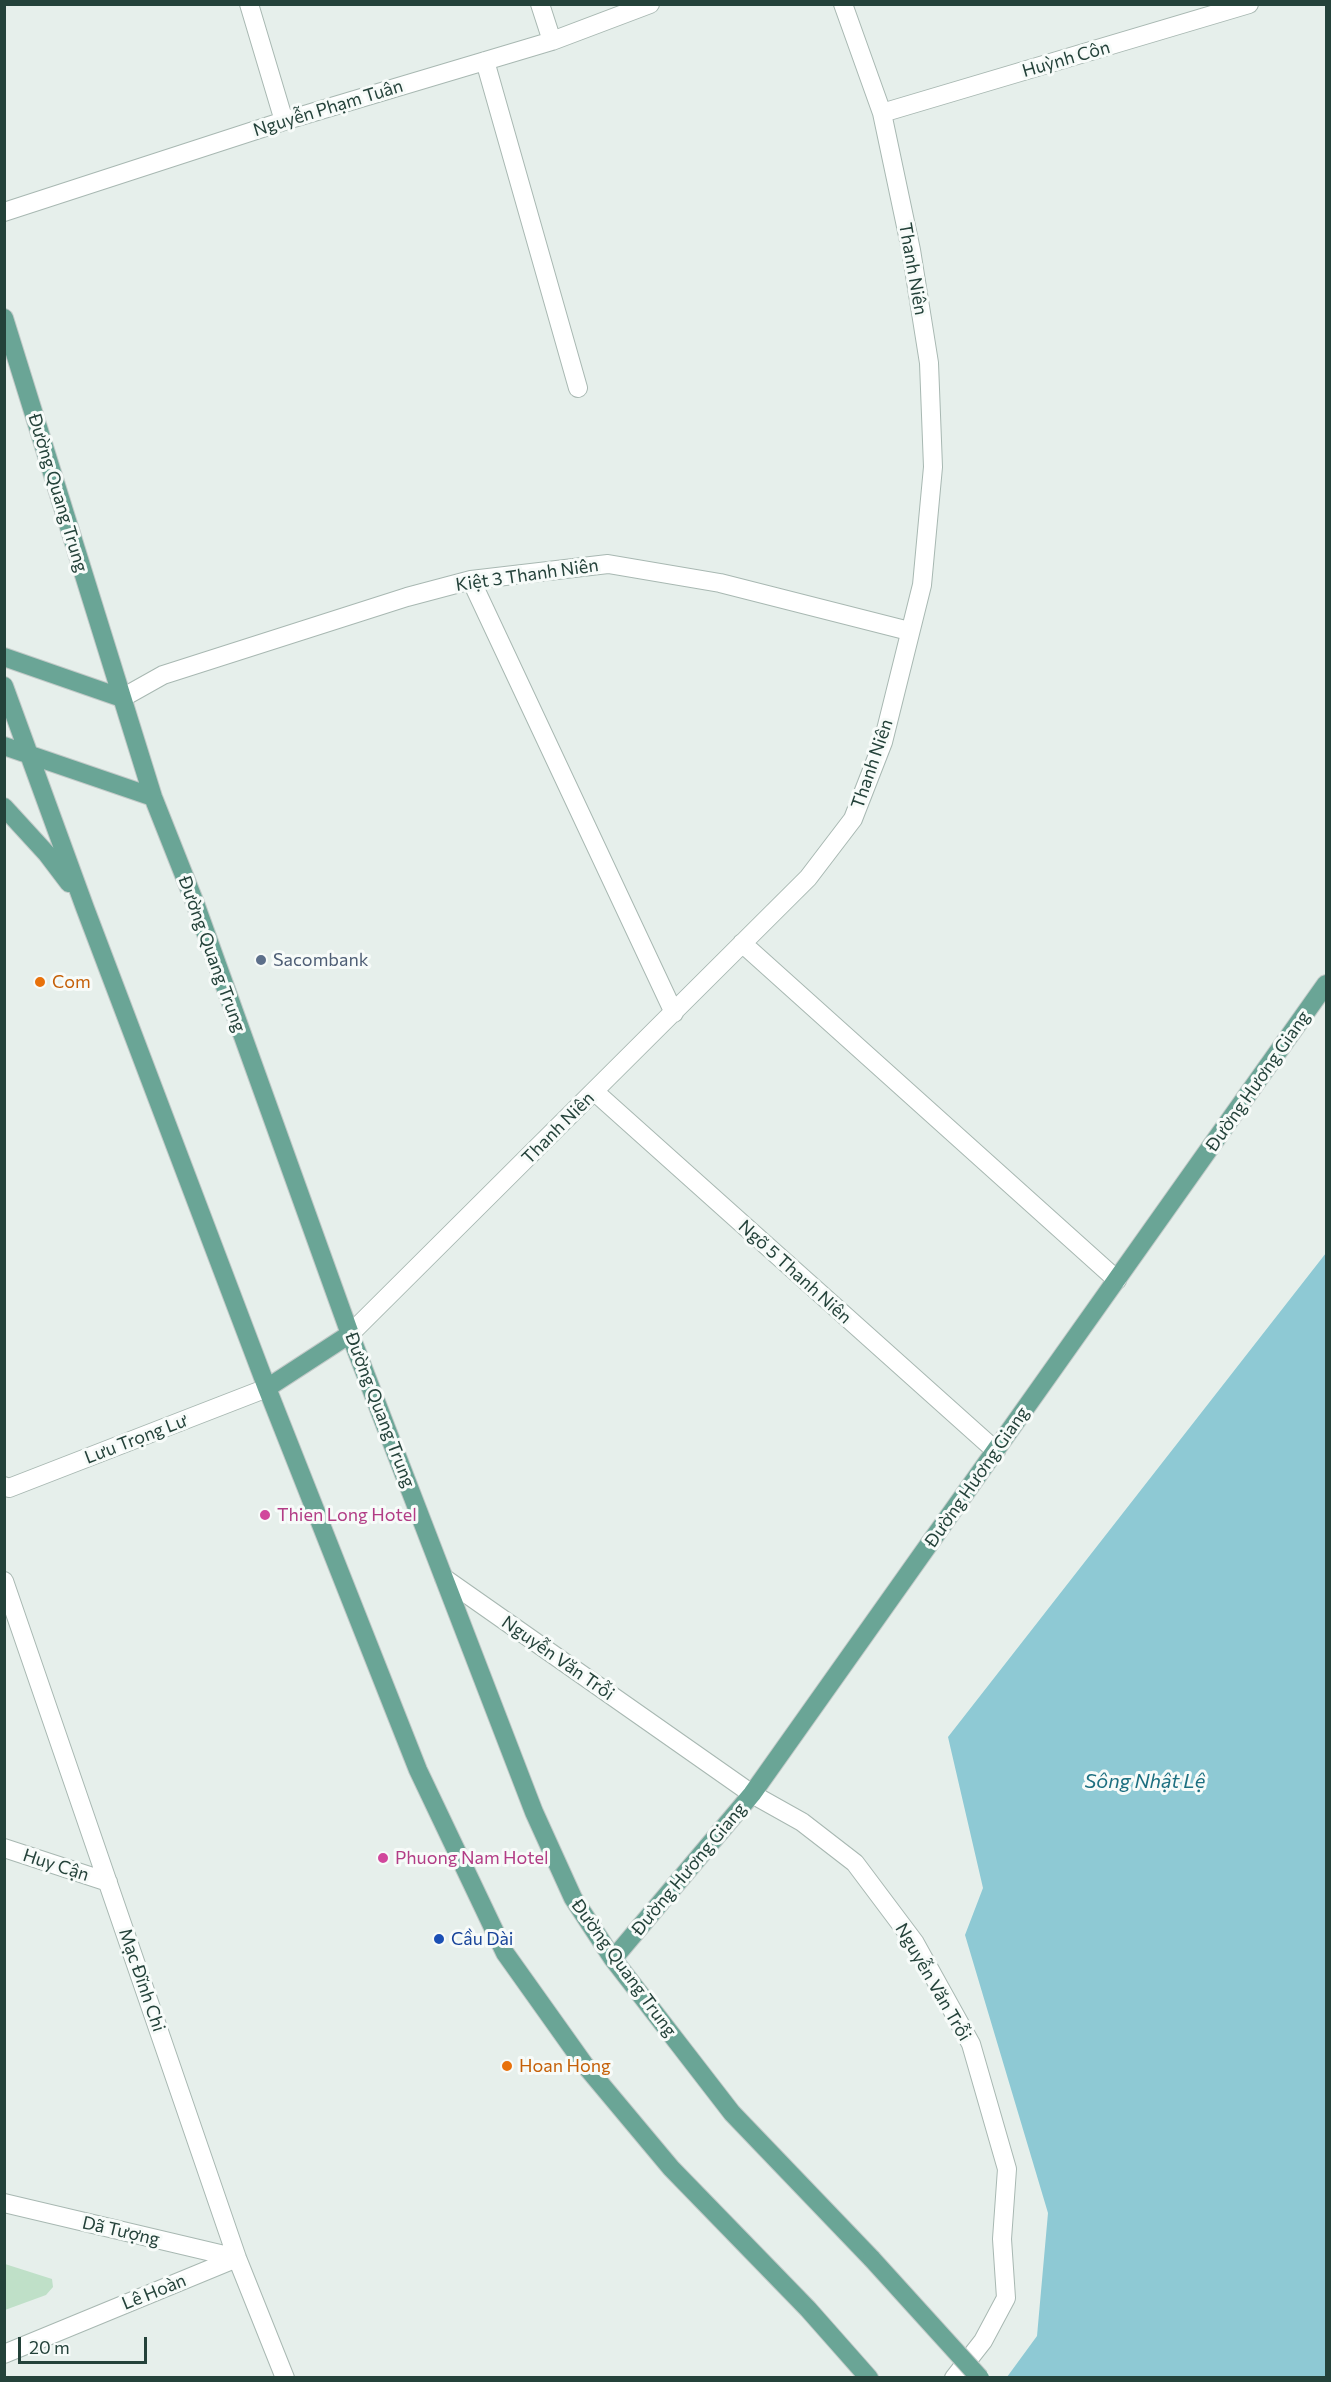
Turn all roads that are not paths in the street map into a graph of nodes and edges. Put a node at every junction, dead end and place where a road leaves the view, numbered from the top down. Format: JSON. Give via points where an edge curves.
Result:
{"nodes":[{"id":1,"x":249,"y":4,"type":"edge"},
{"id":2,"x":540,"y":4,"type":"edge"},
{"id":3,"x":650,"y":4,"type":"edge"},
{"id":4,"x":843,"y":4,"type":"edge"},
{"id":5,"x":1249,"y":4,"type":"edge"},
{"id":6,"x":552,"y":40,"type":"junction"},
{"id":7,"x":485,"y":60,"type":"junction"},
{"id":8,"x":882,"y":113,"type":"junction"},
{"id":9,"x":284,"y":121,"type":"junction"},
{"id":10,"x":4,"y":212,"type":"edge"},
{"id":11,"x":4,"y":318,"type":"edge"},
{"id":12,"x":578,"y":388,"type":"dead end"},
{"id":13,"x":471,"y":580,"type":"junction"},
{"id":14,"x":909,"y":631,"type":"junction"},
{"id":15,"x":4,"y":657,"type":"edge"},
{"id":16,"x":4,"y":686,"type":"edge"},
{"id":17,"x":122,"y":698,"type":"junction"},
{"id":18,"x":4,"y":746,"type":"edge"},
{"id":19,"x":28,"y":754,"type":"junction"},
{"id":20,"x":153,"y":797,"type":"junction"},
{"id":21,"x":4,"y":807,"type":"edge"},
{"id":22,"x":84,"y":908,"type":"junction"},
{"id":23,"x":742,"y":943,"type":"junction"},
{"id":24,"x":1326,"y":984,"type":"edge"},
{"id":25,"x":674,"y":1013,"type":"junction"},
{"id":26,"x":595,"y":1092,"type":"junction"},
{"id":27,"x":1117,"y":1281,"type":"junction"},
{"id":28,"x":351,"y":1334,"type":"junction"},
{"id":29,"x":267,"y":1388,"type":"junction"},
{"id":30,"x":996,"y":1451,"type":"junction"},
{"id":31,"x":4,"y":1486,"type":"edge"},
{"id":32,"x":444,"y":1578,"type":"junction"},
{"id":33,"x":4,"y":1581,"type":"edge"},
{"id":34,"x":752,"y":1794,"type":"junction"},
{"id":35,"x":4,"y":1848,"type":"edge"},
{"id":36,"x":108,"y":1882,"type":"junction"},
{"id":37,"x":613,"y":1959,"type":"junction"},
{"id":38,"x":4,"y":2203,"type":"edge"},
{"id":39,"x":237,"y":2258,"type":"junction"},
{"id":40,"x":4,"y":2354,"type":"edge"},
{"id":41,"x":285,"y":2378,"type":"edge"},
{"id":42,"x":869,"y":2378,"type":"edge"},
{"id":43,"x":954,"y":2378,"type":"edge"},
{"id":44,"x":980,"y":2378,"type":"edge"}],
"edges":[{"from":1,"to":9,"type":"street"},
{"from":2,"to":6,"type":"street"},
{"from":3,"to":6,"type":"street","name":"Nguyễn Phạm Tuân"},
{"from":4,"to":8,"type":"street","name":"Thanh Niên"},
{"from":5,"to":8,"type":"street","name":"Huỳnh Côn"},
{"from":6,"to":7,"type":"street","name":"Nguyễn Phạm Tuân"},
{"from":7,"to":9,"type":"street","name":"Nguyễn Phạm Tuân"},
{"from":7,"to":12,"type":"street"},
{"from":8,"to":14,"type":"street","name":"Thanh Niên","via":[[911,250],[929,363],[933,467],[922,585]]},
{"from":9,"to":10,"type":"street","name":"Nguyễn Phạm Tuân"},
{"from":11,"to":17,"type":"main road","name":"Đường Quang Trung"},
{"from":13,"to":14,"type":"street","name":"Kiệt 3 Thanh Niên","via":[[608,564],[720,583]]},
{"from":13,"to":17,"type":"street","name":"Kiệt 3 Thanh Niên","via":[[163,675]]},
{"from":13,"to":25,"type":"street"},
{"from":14,"to":23,"type":"street","name":"Thanh Niên","via":[[883,742],[853,819],[808,878]]},
{"from":15,"to":17,"type":"main road"},
{"from":16,"to":19,"type":"main road"},
{"from":17,"to":20,"type":"main road","name":"Đường Quang Trung"},
{"from":18,"to":19,"type":"main road"},
{"from":19,"to":20,"type":"main road"},
{"from":19,"to":22,"type":"main road"},
{"from":20,"to":28,"type":"main road","name":"Đường Quang Trung"},
{"from":21,"to":22,"type":"main road","via":[[48,854]]},
{"from":22,"to":29,"type":"main road"},
{"from":23,"to":25,"type":"street","name":"Thanh Niên"},
{"from":23,"to":27,"type":"street"},
{"from":24,"to":27,"type":"main road","name":"Đường Hương Giang"},
{"from":25,"to":26,"type":"street","name":"Thanh Niên"},
{"from":26,"to":28,"type":"street","name":"Thanh Niên"},
{"from":26,"to":30,"type":"street","name":"Ngõ 5 Thanh Niên"},
{"from":27,"to":30,"type":"main road","name":"Đường Hương Giang"},
{"from":28,"to":29,"type":"main road"},
{"from":28,"to":32,"type":"main road","name":"Đường Quang Trung"},
{"from":29,"to":31,"type":"street","name":"Lưu Trọng Lư","via":[[9,1488]]},
{"from":29,"to":42,"type":"main road","via":[[418,1770],[506,1953],[584,2064],[671,2168]]},
{"from":30,"to":34,"type":"main road","name":"Đường Hương Giang"},
{"from":32,"to":34,"type":"street","name":"Nguyễn Văn Trỗi"},
{"from":32,"to":37,"type":"main road","name":"Đường Quang Trung","via":[[534,1812],[573,1898]]},
{"from":33,"to":36,"type":"street","name":"Mạc Đĩnh Chi"},
{"from":34,"to":37,"type":"main road","name":"Đường Hương Giang"},
{"from":34,"to":43,"type":"street","name":"Nguyễn Văn Trỗi","via":[[802,1822],[855,1863],[915,1943],[971,2044],[1006,2169],[1002,2239],[1006,2298],[983,2341]]},
{"from":35,"to":36,"type":"street","name":"Huy Cận"},
{"from":36,"to":39,"type":"street","name":"Mạc Đĩnh Chi"},
{"from":37,"to":44,"type":"main road","name":"Đường Quang Trung","bridge":true,"via":[[732,2113]]},
{"from":38,"to":39,"type":"street","name":"Dã Tượng"},
{"from":39,"to":40,"type":"street","name":"Lê Hoàn"},
{"from":39,"to":41,"type":"street","name":"Mạc Đĩnh Chi"}]}
